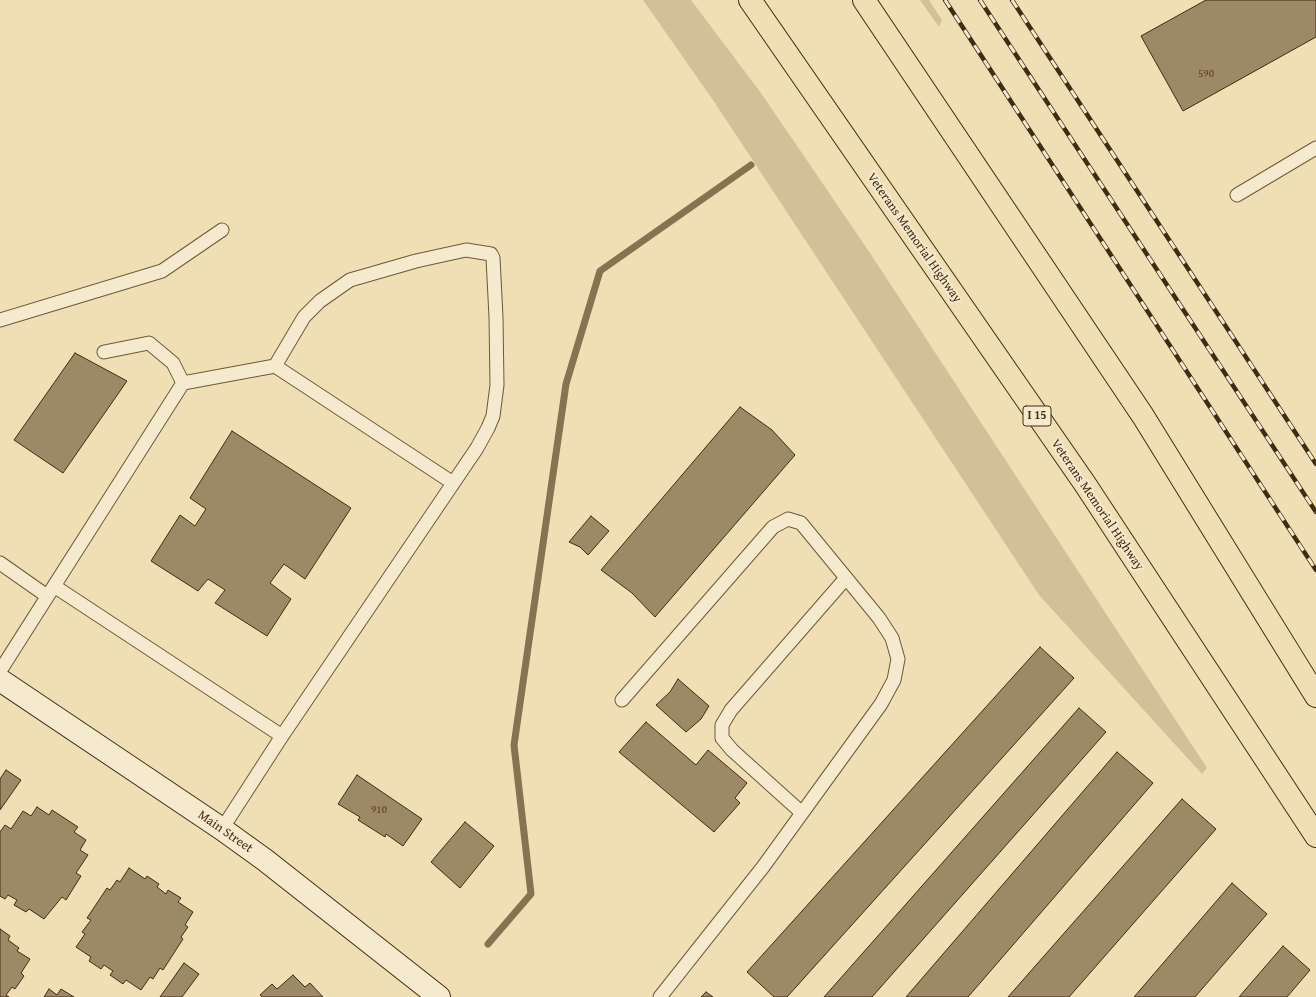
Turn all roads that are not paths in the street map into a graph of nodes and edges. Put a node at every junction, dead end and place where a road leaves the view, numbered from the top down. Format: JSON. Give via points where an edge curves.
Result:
{"nodes":[{"id":1,"x":750,"y":0,"type":"edge"},
{"id":2,"x":864,"y":0,"type":"edge"},
{"id":3,"x":1316,"y":148,"type":"edge"},
{"id":4,"x":1238,"y":195,"type":"dead end"},
{"id":5,"x":222,"y":230,"type":"dead end"},
{"id":6,"x":0,"y":320,"type":"edge"},
{"id":7,"x":104,"y":352,"type":"dead end"},
{"id":8,"x":275,"y":366,"type":"junction"},
{"id":9,"x":183,"y":383,"type":"junction"},
{"id":10,"x":453,"y":483,"type":"junction"},
{"id":11,"x":0,"y":563,"type":"edge"},
{"id":12,"x":846,"y":578,"type":"junction"},
{"id":13,"x":51,"y":591,"type":"junction"},
{"id":14,"x":0,"y":671,"type":"edge"},
{"id":15,"x":0,"y":680,"type":"edge"},
{"id":16,"x":1316,"y":696,"type":"edge"},
{"id":17,"x":622,"y":700,"type":"dead end"},
{"id":18,"x":282,"y":736,"type":"junction"},
{"id":19,"x":802,"y":813,"type":"junction"},
{"id":20,"x":222,"y":829,"type":"junction"},
{"id":21,"x":1316,"y":836,"type":"edge"},
{"id":22,"x":439,"y":997,"type":"edge"},
{"id":23,"x":660,"y":997,"type":"edge"}],
"edges":[{"from":1,"to":21,"type":"highway","name":"Veterans Memorial Highway","number":"I 15","via":[[1085,484]]},
{"from":2,"to":16,"type":"highway","via":[[1143,416]]},
{"from":3,"to":4,"type":"lane"},
{"from":5,"to":6,"type":"lane","via":[[162,271]]},
{"from":7,"to":9,"type":"lane","via":[[149,342],[173,363]]},
{"from":8,"to":9,"type":"lane"},
{"from":8,"to":10,"type":"lane"},
{"from":8,"to":10,"type":"lane","via":[[304,317],[320,301],[350,280],[466,250],[491,254],[496,317],[497,385],[494,416],[477,448]]},
{"from":9,"to":13,"type":"lane"},
{"from":10,"to":18,"type":"lane"},
{"from":11,"to":13,"type":"lane"},
{"from":12,"to":17,"type":"lane","via":[[801,523],[788,519],[773,527]]},
{"from":12,"to":19,"type":"lane","via":[[892,638],[898,659],[894,680],[881,704]]},
{"from":12,"to":19,"type":"lane","via":[[731,710],[722,725],[722,738],[732,750]]},
{"from":13,"to":14,"type":"lane"},
{"from":13,"to":18,"type":"lane"},
{"from":15,"to":20,"type":"main road","name":"Main Street"},
{"from":18,"to":20,"type":"lane"},
{"from":19,"to":23,"type":"lane","via":[[763,867]]},
{"from":20,"to":22,"type":"main road","name":"Main Street","via":[[302,887]]}]}
